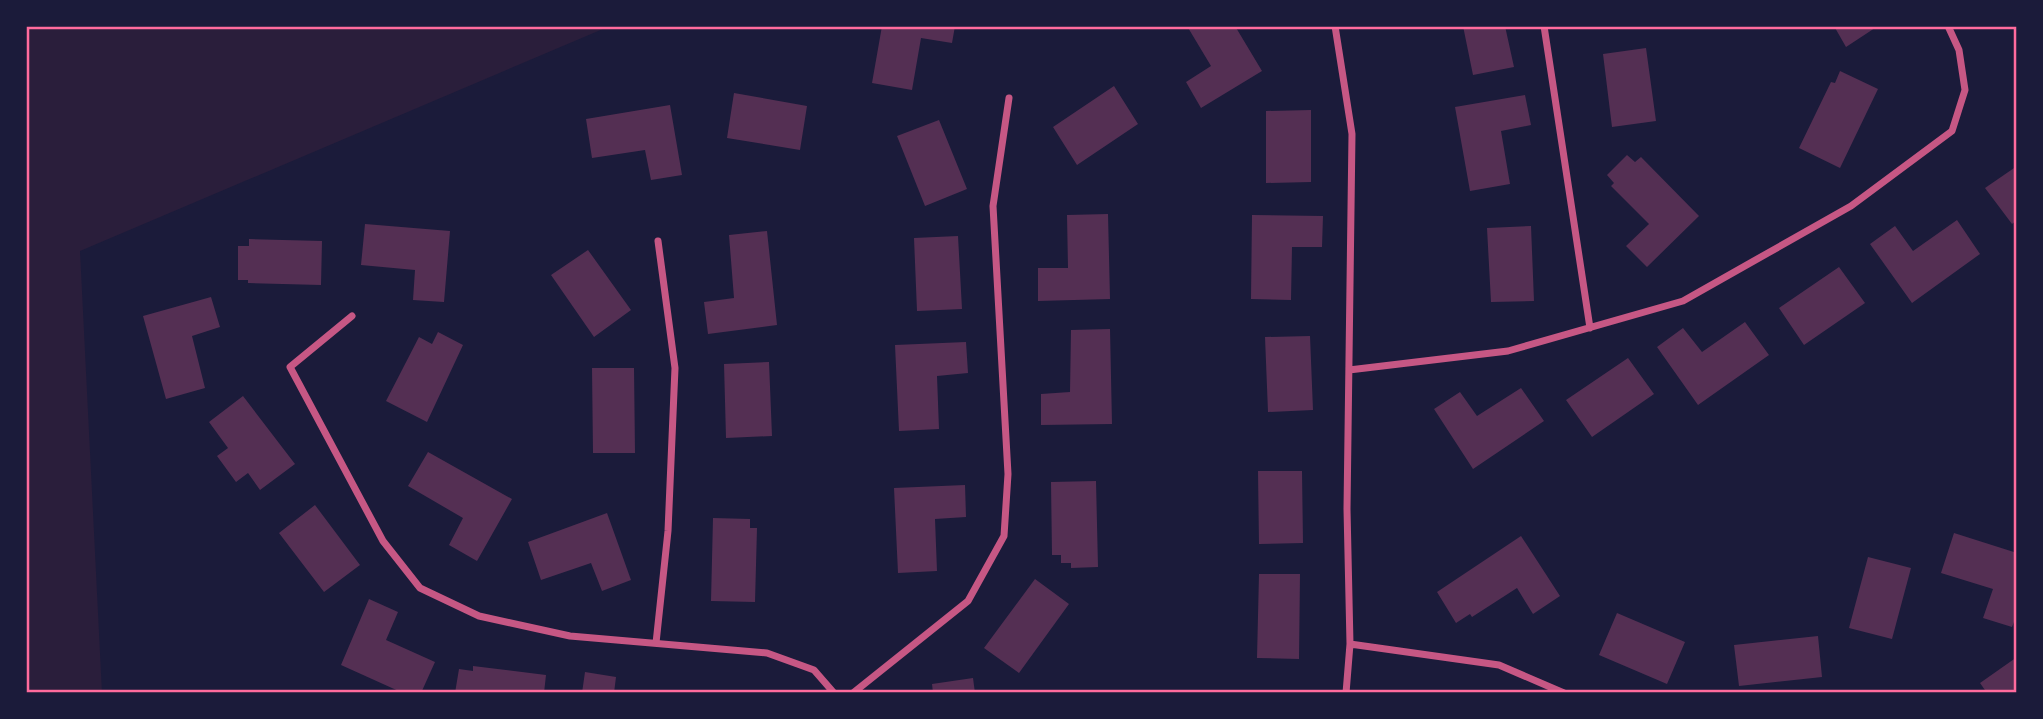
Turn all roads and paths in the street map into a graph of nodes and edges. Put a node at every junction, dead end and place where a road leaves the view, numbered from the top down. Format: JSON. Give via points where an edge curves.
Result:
{"nodes":[{"id":1,"x":1335,"y":26,"type":"edge"},
{"id":2,"x":1544,"y":26,"type":"edge"},
{"id":3,"x":1948,"y":26,"type":"edge"},
{"id":4,"x":1009,"y":98,"type":"dead end"},
{"id":5,"x":657,"y":241,"type":"dead end"},
{"id":6,"x":352,"y":316,"type":"dead end"},
{"id":7,"x":1590,"y":328,"type":"junction"},
{"id":8,"x":1349,"y":370,"type":"junction"},
{"id":9,"x":656,"y":643,"type":"junction"},
{"id":10,"x":1350,"y":644,"type":"junction"},
{"id":11,"x":835,"y":693,"type":"edge"},
{"id":12,"x":852,"y":693,"type":"edge"},
{"id":13,"x":1346,"y":693,"type":"edge"},
{"id":14,"x":1564,"y":693,"type":"edge"}],
"edges":[{"from":1,"to":8,"type":"street","via":[[1352,134]]},
{"from":2,"to":7,"type":"street"},
{"from":3,"to":7,"type":"street","via":[[1959,50],[1965,90],[1952,131],[1851,206],[1683,301]]},
{"from":4,"to":12,"type":"street","via":[[993,206],[1008,474],[1004,536],[968,601]]},
{"from":5,"to":9,"type":"street","via":[[675,368],[668,531]]},
{"from":6,"to":9,"type":"street","via":[[290,367],[383,541],[420,588],[479,616],[570,636]]},
{"from":7,"to":8,"type":"street","via":[[1508,351]]},
{"from":8,"to":10,"type":"street"},
{"from":9,"to":11,"type":"street","via":[[767,653],[814,670]]},
{"from":10,"to":13,"type":"street"},
{"from":10,"to":14,"type":"street","via":[[1499,665]]}]}
